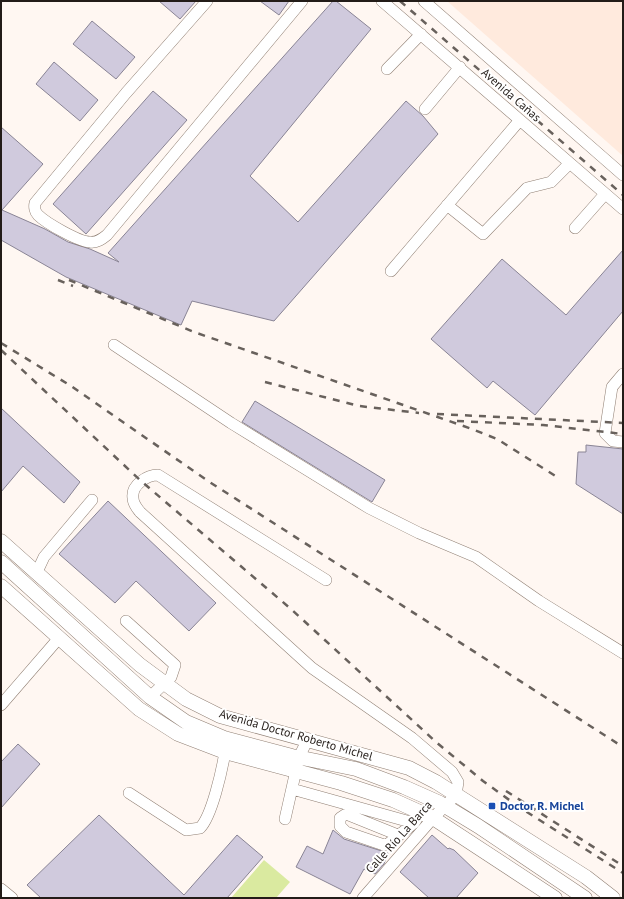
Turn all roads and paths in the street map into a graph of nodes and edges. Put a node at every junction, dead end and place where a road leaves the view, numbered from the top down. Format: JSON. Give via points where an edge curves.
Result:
{"nodes":[{"id":1,"x":207,"y":1,"type":"edge"},
{"id":2,"x":302,"y":1,"type":"edge"},
{"id":3,"x":382,"y":1,"type":"edge"},
{"id":4,"x":424,"y":1,"type":"edge"},
{"id":5,"x":421,"y":34,"type":"junction"},
{"id":6,"x":460,"y":67,"type":"junction"},
{"id":7,"x":387,"y":69,"type":"dead end"},
{"id":8,"x":424,"y":109,"type":"dead end"},
{"id":9,"x":520,"y":120,"type":"junction"},
{"id":10,"x":569,"y":164,"type":"junction"},
{"id":11,"x":623,"y":175,"type":"edge"},
{"id":12,"x":605,"y":194,"type":"junction"},
{"id":13,"x":447,"y":205,"type":"junction"},
{"id":14,"x":623,"y":210,"type":"edge"},
{"id":15,"x":575,"y":228,"type":"dead end"},
{"id":16,"x":391,"y":271,"type":"dead end"},
{"id":17,"x":114,"y":345,"type":"dead end"},
{"id":18,"x":623,"y":374,"type":"edge"},
{"id":19,"x":623,"y":442,"type":"edge"},
{"id":20,"x":92,"y":500,"type":"dead end"},
{"id":21,"x":1,"y":541,"type":"edge"},
{"id":22,"x":1,"y":562,"type":"edge"},
{"id":23,"x":37,"y":572,"type":"junction"},
{"id":24,"x":326,"y":580,"type":"dead end"},
{"id":25,"x":1,"y":586,"type":"edge"},
{"id":26,"x":52,"y":586,"type":"junction"},
{"id":27,"x":40,"y":598,"type":"junction"},
{"id":28,"x":126,"y":621,"type":"dead end"},
{"id":29,"x":59,"y":638,"type":"junction"},
{"id":30,"x":623,"y":653,"type":"edge"},
{"id":31,"x":164,"y":684,"type":"junction"},
{"id":32,"x":150,"y":697,"type":"junction"},
{"id":33,"x":1,"y":705,"type":"edge"},
{"id":34,"x":308,"y":739,"type":"junction"},
{"id":35,"x":225,"y":752,"type":"junction"},
{"id":36,"x":299,"y":757,"type":"junction"},
{"id":37,"x":296,"y":771,"type":"junction"},
{"id":38,"x":292,"y":789,"type":"junction"},
{"id":39,"x":129,"y":793,"type":"dead end"},
{"id":40,"x":456,"y":795,"type":"junction"},
{"id":41,"x":444,"y":806,"type":"junction"},
{"id":42,"x":423,"y":818,"type":"junction"},
{"id":43,"x":285,"y":819,"type":"dead end"},
{"id":44,"x":398,"y":835,"type":"dead end"},
{"id":45,"x":1,"y":889,"type":"edge"},
{"id":46,"x":365,"y":897,"type":"edge"},
{"id":47,"x":12,"y":898,"type":"edge"},
{"id":48,"x":555,"y":898,"type":"edge"},
{"id":49,"x":585,"y":898,"type":"edge"},
{"id":50,"x":613,"y":898,"type":"edge"}],
"edges":[{"from":1,"to":2,"type":"street","via":[[126,93],[35,203],[34,209],[38,215],[85,241],[96,242],[107,235]]},
{"from":3,"to":5,"type":"street","name":"Avenida Cañas"},
{"from":4,"to":11,"type":"street","name":"Avenida Cañas"},
{"from":5,"to":6,"type":"street","name":"Avenida Cañas"},
{"from":5,"to":7,"type":"street"},
{"from":6,"to":8,"type":"street"},
{"from":6,"to":9,"type":"street","name":"Avenida Cañas"},
{"from":9,"to":10,"type":"street","name":"Avenida Cañas"},
{"from":9,"to":13,"type":"street"},
{"from":10,"to":12,"type":"street","name":"Avenida Cañas"},
{"from":10,"to":13,"type":"street","via":[[551,182],[527,188],[483,234]]},
{"from":12,"to":14,"type":"street","name":"Avenida Cañas"},
{"from":12,"to":15,"type":"street"},
{"from":13,"to":16,"type":"street"},
{"from":17,"to":30,"type":"street","via":[[231,423],[369,508],[476,557],[539,601]]},
{"from":18,"to":19,"type":"street","via":[[612,387],[605,433],[613,441]]},
{"from":20,"to":23,"type":"street","via":[[44,557]]},
{"from":21,"to":23,"type":"main road","name":"Avenida Doctor Roberto Michel"},
{"from":22,"to":27,"type":"main road","name":"Avenida Doctor Roberto Michel"},
{"from":23,"to":26,"type":"main road","name":"Avenida Doctor Roberto Michel"},
{"from":24,"to":40,"type":"street","via":[[158,475],[148,477],[133,492],[133,502],[140,512],[312,668],[412,738],[452,772],[458,782]]},
{"from":25,"to":29,"type":"main road"},
{"from":26,"to":27,"type":"main road"},
{"from":26,"to":31,"type":"main road","name":"Avenida Doctor Roberto Michel"},
{"from":27,"to":32,"type":"main road","name":"Avenida Doctor Roberto Michel"},
{"from":28,"to":31,"type":"street","via":[[175,665],[171,677]]},
{"from":29,"to":33,"type":"street"},
{"from":29,"to":35,"type":"main road","via":[[158,723],[195,742]]},
{"from":31,"to":32,"type":"street"},
{"from":31,"to":34,"type":"main road","name":"Avenida Doctor Roberto Michel","via":[[186,699],[220,716]]},
{"from":32,"to":36,"type":"main road","name":"Avenida Doctor Roberto Michel","via":[[186,722],[224,738]]},
{"from":34,"to":36,"type":"street"},
{"from":34,"to":40,"type":"main road","name":"Avenida Doctor Roberto Michel","via":[[409,768]]},
{"from":35,"to":37,"type":"main road"},
{"from":35,"to":39,"type":"street","via":[[206,819],[200,828],[186,830]]},
{"from":36,"to":37,"type":"street"},
{"from":36,"to":41,"type":"main road","name":"Avenida Doctor Roberto Michel","via":[[356,770],[404,787]]},
{"from":37,"to":38,"type":"street"},
{"from":37,"to":42,"type":"main road","via":[[369,791]]},
{"from":38,"to":42,"type":"street"},
{"from":38,"to":43,"type":"street"},
{"from":40,"to":41,"type":"street","name":"Calle Río La Barca"},
{"from":40,"to":50,"type":"main road","name":"Avenida Doctor Roberto Michel","via":[[586,877]]},
{"from":41,"to":42,"type":"street","name":"Calle Río La Barca"},
{"from":41,"to":49,"type":"main road","name":"Avenida Doctor Roberto Michel"},
{"from":42,"to":44,"type":"street"},
{"from":42,"to":46,"type":"street","name":"Calle Río La Barca"},
{"from":42,"to":48,"type":"main road"},
{"from":45,"to":47,"type":"street"}]}
